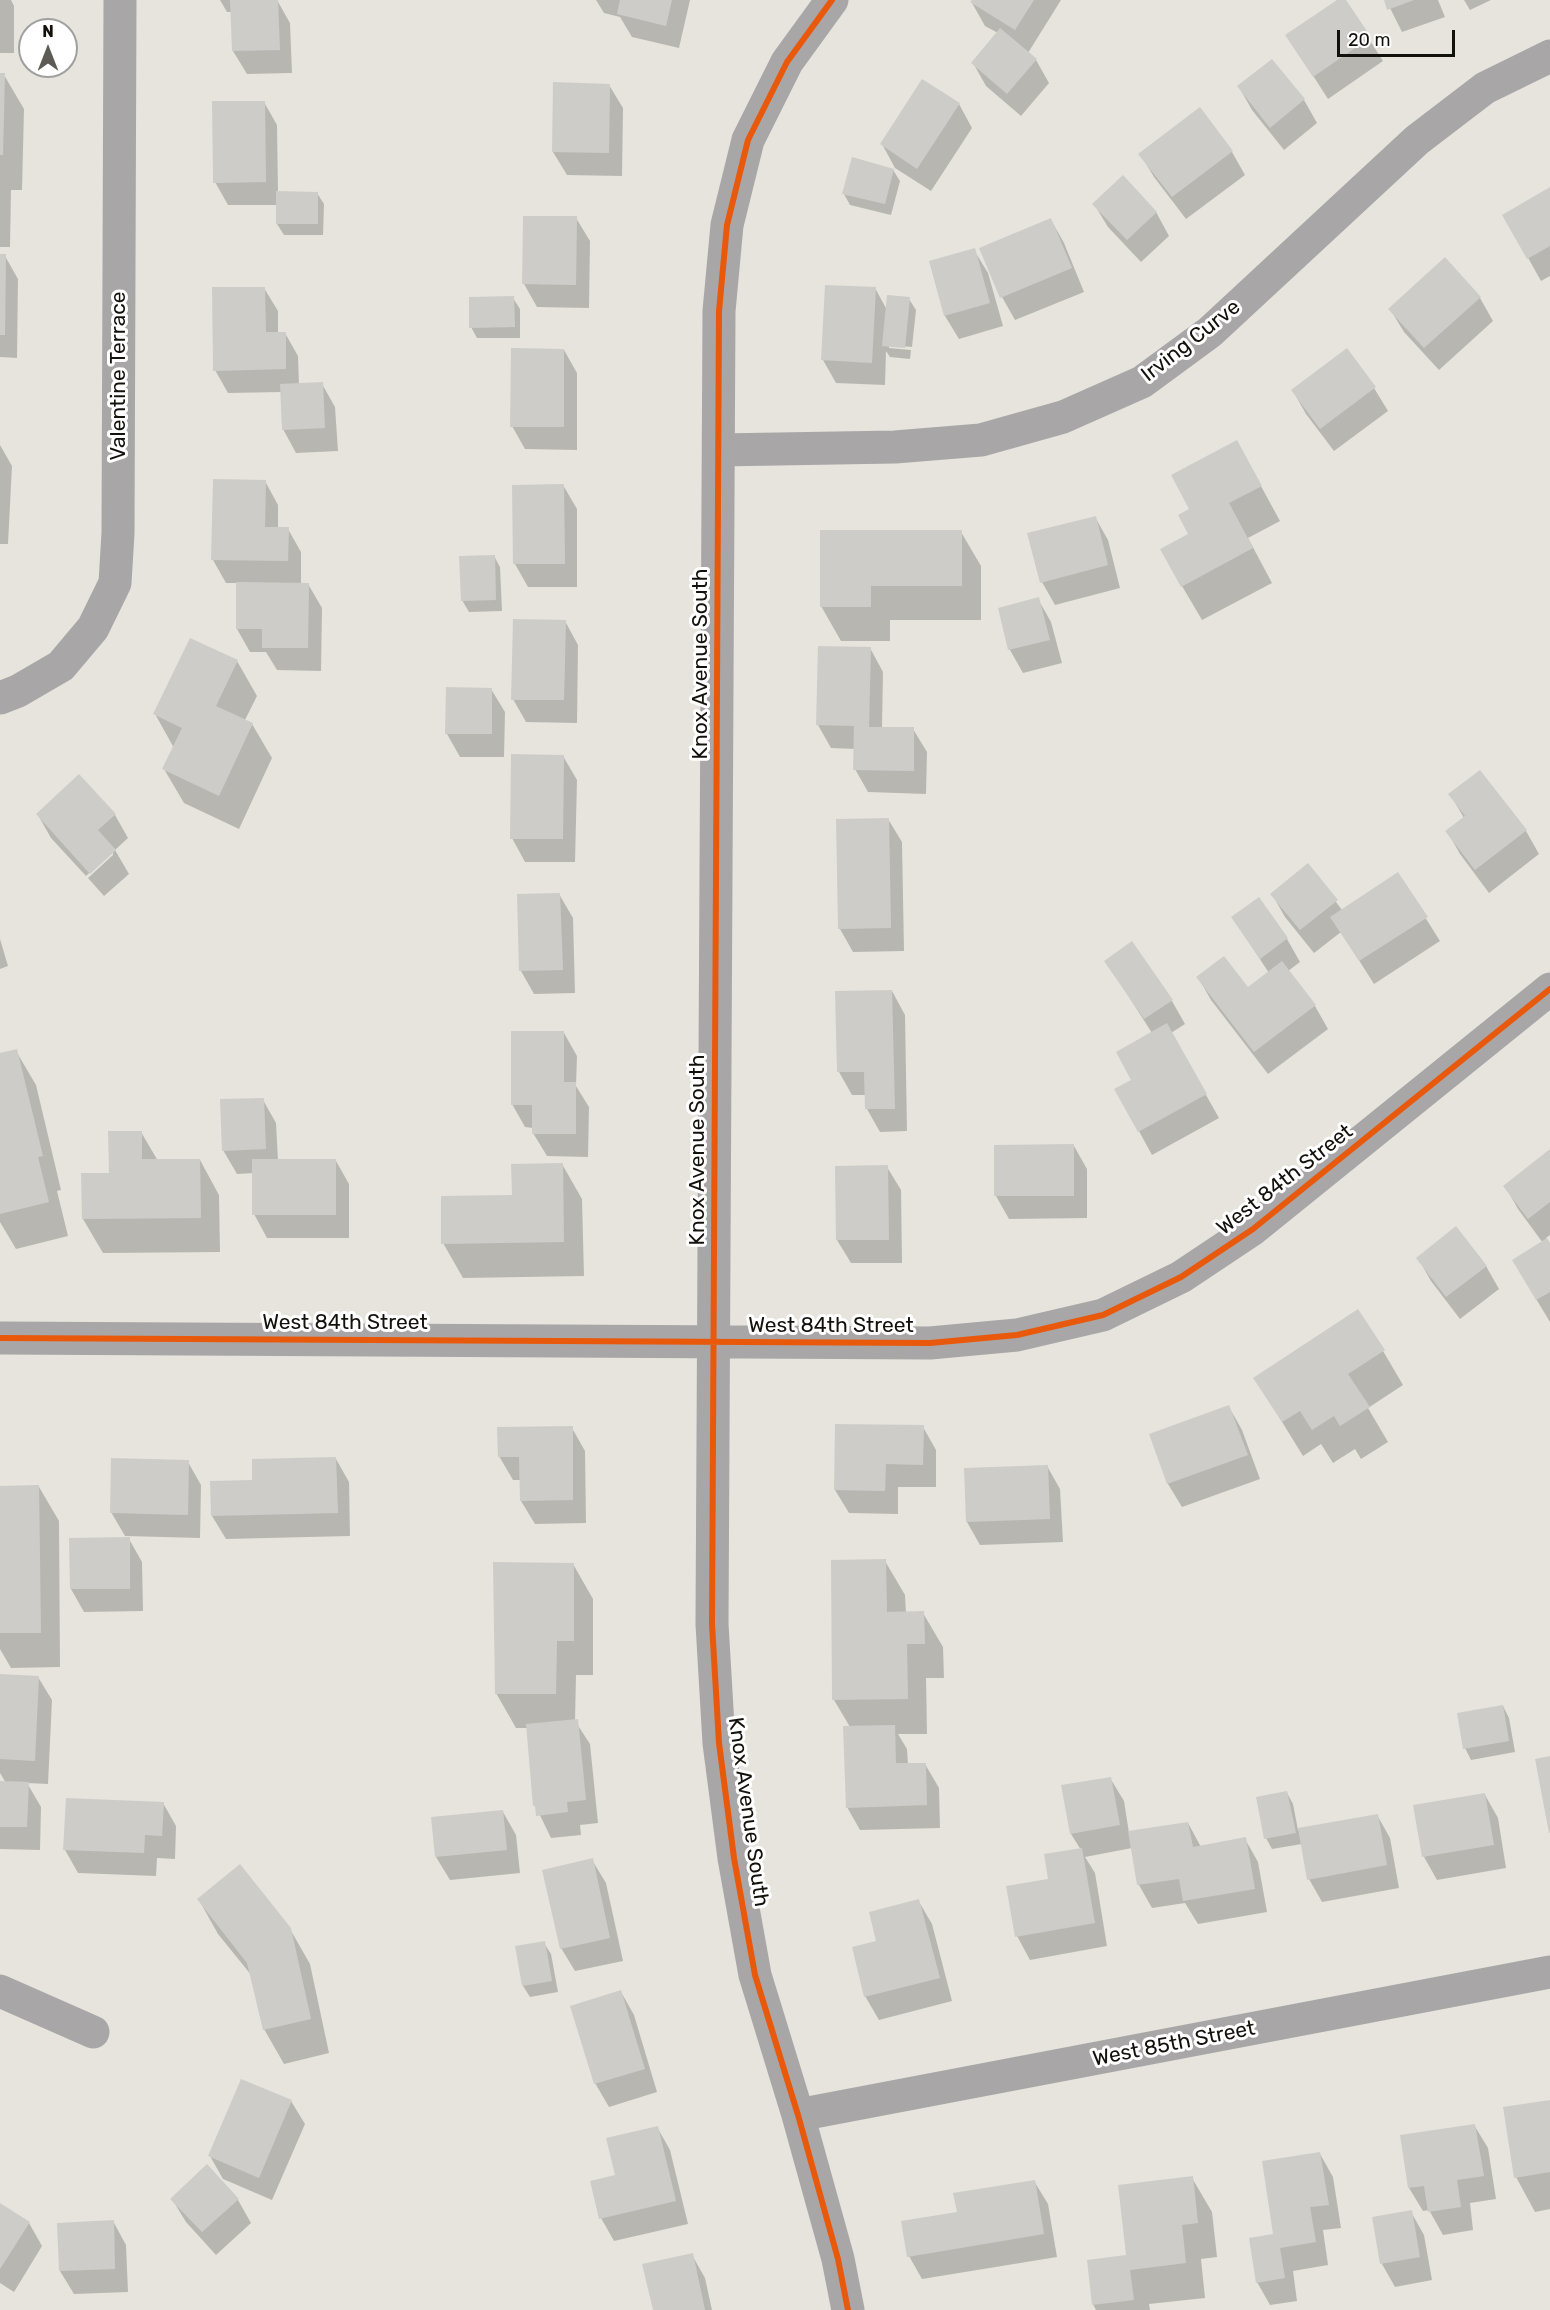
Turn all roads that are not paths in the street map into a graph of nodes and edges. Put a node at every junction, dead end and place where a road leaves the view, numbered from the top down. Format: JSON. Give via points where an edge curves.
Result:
{"nodes":[{"id":1,"x":120,"y":0,"type":"edge"},
{"id":2,"x":832,"y":0,"type":"edge"},
{"id":3,"x":1550,"y":56,"type":"edge"},
{"id":4,"x":719,"y":450,"type":"junction"},
{"id":5,"x":0,"y":698,"type":"edge"},
{"id":6,"x":1550,"y":989,"type":"edge"},
{"id":7,"x":0,"y":1338,"type":"edge"},
{"id":8,"x":714,"y":1341,"type":"junction"},
{"id":9,"x":1550,"y":1972,"type":"edge"},
{"id":10,"x":0,"y":1991,"type":"edge"},
{"id":11,"x":93,"y":2032,"type":"dead end"},
{"id":12,"x":798,"y":2115,"type":"junction"},
{"id":13,"x":848,"y":2310,"type":"edge"}],
"edges":[{"from":1,"to":5,"type":"street","name":"Valentine Terrace","via":[[115,583],[93,628],[61,666]]},
{"from":2,"to":4,"type":"street","name":"Knox Avenue South","via":[[787,62],[748,140],[727,225],[719,311]]},
{"from":3,"to":4,"type":"street","name":"Irving Curve","via":[[1485,88],[1418,140],[1210,332],[1142,382],[1063,417],[981,440],[895,447]]},
{"from":4,"to":8,"type":"street","name":"Knox Avenue South"},
{"from":6,"to":8,"type":"street","name":"West 84th Street","via":[[1253,1229],[1181,1277],[1103,1315],[1017,1335],[930,1343]]},
{"from":7,"to":8,"type":"street","name":"West 84th Street"},
{"from":8,"to":12,"type":"street","name":"Knox Avenue South","via":[[712,1624],[719,1743],[755,1974]]},
{"from":9,"to":12,"type":"street","name":"West 85th Street"},
{"from":10,"to":11,"type":"street"},
{"from":12,"to":13,"type":"street","name":"Knox Avenue South"}]}
